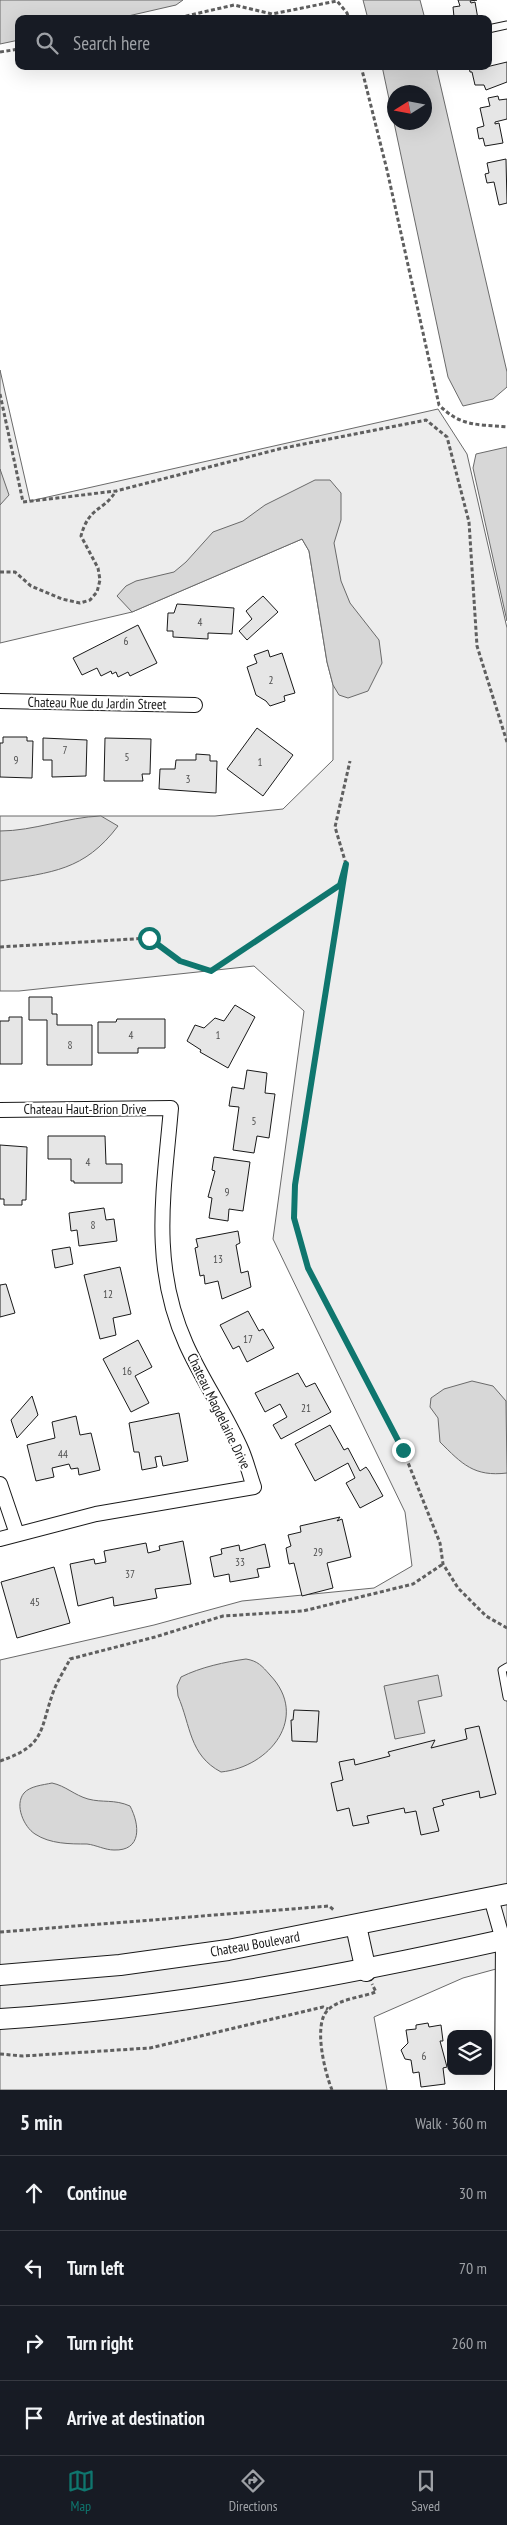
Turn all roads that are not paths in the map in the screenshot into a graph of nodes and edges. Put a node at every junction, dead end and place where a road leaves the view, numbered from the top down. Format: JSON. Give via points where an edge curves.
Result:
{"nodes":[{"id":1,"x":507,"y":25,"type":"edge"},
{"id":2,"x":492,"y":28,"type":"edge"},
{"id":3,"x":0,"y":701,"type":"edge"},
{"id":4,"x":195,"y":705,"type":"dead end"},
{"id":5,"x":171,"y":1108,"type":"joint"},
{"id":6,"x":0,"y":1110,"type":"edge"},
{"id":7,"x":0,"y":1484,"type":"edge"},
{"id":8,"x":17,"y":1534,"type":"junction"},
{"id":9,"x":0,"y":1539,"type":"edge"},
{"id":10,"x":504,"y":1668,"type":"edge"},
{"id":11,"x":507,"y":1698,"type":"edge"},
{"id":12,"x":499,"y":1896,"type":"edge"},
{"id":13,"x":356,"y":1926,"type":"junction"},
{"id":14,"x":505,"y":1940,"type":"edge"},
{"id":15,"x":366,"y":1971,"type":"junction"},
{"id":16,"x":0,"y":1975,"type":"edge"},
{"id":17,"x":0,"y":2019,"type":"edge"},
{"id":18,"x":502,"y":2090,"type":"edge"}],
"edges":[{"from":1,"to":2,"type":"lane"},
{"from":3,"to":4,"type":"street","name":"Chateau Rue du Jardin Street"},
{"from":5,"to":6,"type":"street","name":"Chateau Haut-Brion Drive"},
{"from":5,"to":8,"type":"street","name":"Chateau Magdelaine Drive","via":[[161,1220],[169,1295],[186,1343],[242,1451],[254,1487],[96,1514]]},
{"from":7,"to":8,"type":"street"},
{"from":8,"to":9,"type":"street","name":"Chateau Magdelaine Drive"},
{"from":10,"to":11,"type":"lane"},
{"from":12,"to":13,"type":"street","name":"Chateau Boulevard"},
{"from":12,"to":14,"type":"street"},
{"from":13,"to":15,"type":"street"},
{"from":13,"to":16,"type":"street","name":"Chateau Boulevard","via":[[228,1950],[120,1965]]},
{"from":14,"to":15,"type":"street"},
{"from":14,"to":18,"type":"street"},
{"from":15,"to":17,"type":"street","via":[[125,2008]]}]}
